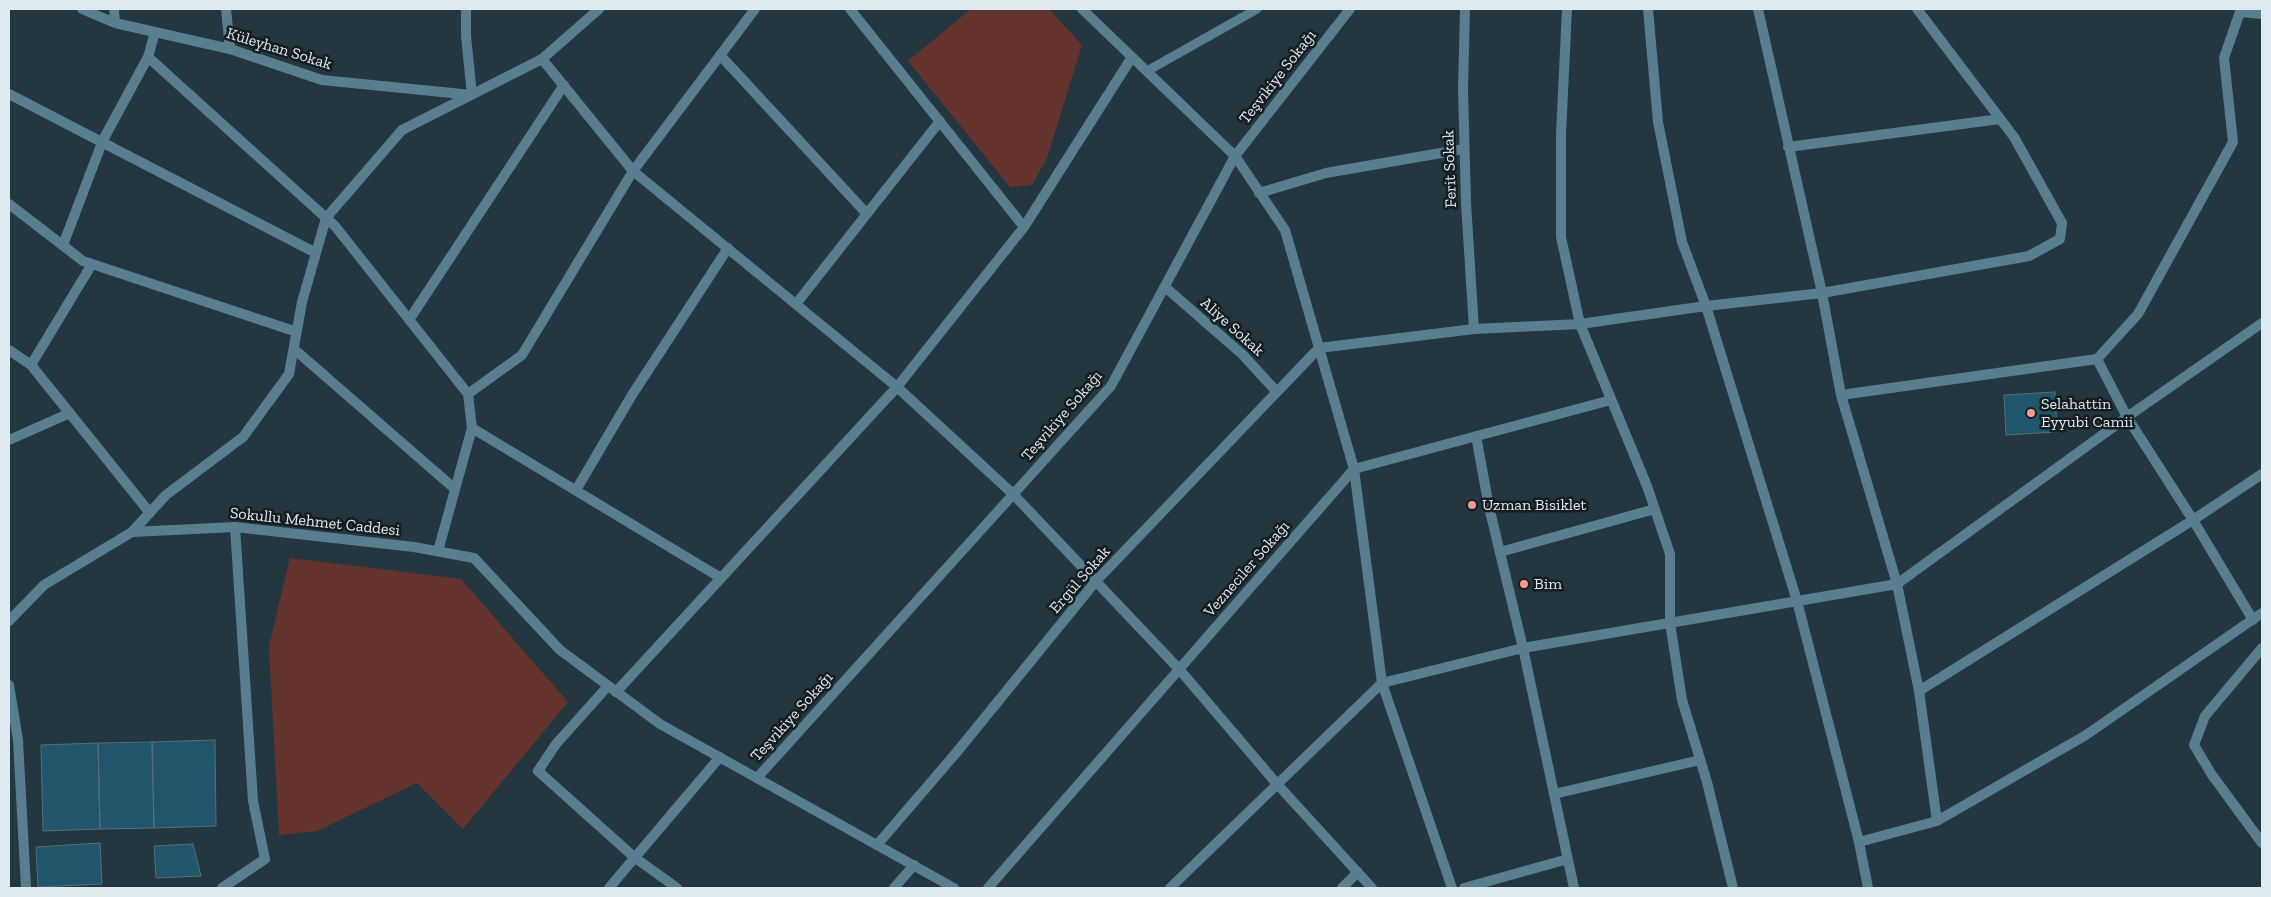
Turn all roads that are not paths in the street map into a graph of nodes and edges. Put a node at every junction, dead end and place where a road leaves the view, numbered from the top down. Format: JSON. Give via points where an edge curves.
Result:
{"nodes":[{"id":1,"x":82,"y":9,"type":"edge"},
{"id":2,"x":114,"y":9,"type":"edge"},
{"id":3,"x":226,"y":9,"type":"edge"},
{"id":4,"x":466,"y":9,"type":"edge"},
{"id":5,"x":599,"y":9,"type":"edge"},
{"id":6,"x":754,"y":9,"type":"edge"},
{"id":7,"x":850,"y":9,"type":"edge"},
{"id":8,"x":1082,"y":9,"type":"edge"},
{"id":9,"x":1257,"y":9,"type":"edge"},
{"id":10,"x":1350,"y":9,"type":"edge"},
{"id":11,"x":1465,"y":9,"type":"edge"},
{"id":12,"x":1567,"y":9,"type":"edge"},
{"id":13,"x":1648,"y":9,"type":"edge"},
{"id":14,"x":1758,"y":9,"type":"edge"},
{"id":15,"x":1918,"y":9,"type":"edge"},
{"id":16,"x":2241,"y":10,"type":"edge"},
{"id":17,"x":2262,"y":14,"type":"edge"},
{"id":18,"x":115,"y":23,"type":"junction"},
{"id":19,"x":156,"y":32,"type":"junction"},
{"id":20,"x":230,"y":49,"type":"junction"},
{"id":21,"x":720,"y":55,"type":"junction"},
{"id":22,"x":148,"y":57,"type":"junction"},
{"id":23,"x":1132,"y":57,"type":"junction"},
{"id":24,"x":542,"y":59,"type":"junction"},
{"id":25,"x":1147,"y":71,"type":"junction"},
{"id":26,"x":564,"y":85,"type":"junction"},
{"id":27,"x":9,"y":94,"type":"edge"},
{"id":28,"x":472,"y":95,"type":"junction"},
{"id":29,"x":2000,"y":119,"type":"junction"},
{"id":30,"x":940,"y":121,"type":"junction"},
{"id":31,"x":102,"y":143,"type":"junction"},
{"id":32,"x":1788,"y":147,"type":"junction"},
{"id":33,"x":1464,"y":149,"type":"junction"},
{"id":34,"x":1235,"y":156,"type":"junction"},
{"id":35,"x":633,"y":171,"type":"junction"},
{"id":36,"x":1259,"y":193,"type":"junction"},
{"id":37,"x":9,"y":204,"type":"edge"},
{"id":38,"x":867,"y":214,"type":"junction"},
{"id":39,"x":326,"y":218,"type":"junction"},
{"id":40,"x":1024,"y":227,"type":"junction"},
{"id":41,"x":63,"y":246,"type":"junction"},
{"id":42,"x":728,"y":248,"type":"junction"},
{"id":43,"x":316,"y":254,"type":"junction"},
{"id":44,"x":92,"y":264,"type":"junction"},
{"id":45,"x":1164,"y":287,"type":"junction"},
{"id":46,"x":1822,"y":293,"type":"junction"},
{"id":47,"x":796,"y":304,"type":"junction"},
{"id":48,"x":1706,"y":306,"type":"junction"},
{"id":49,"x":409,"y":320,"type":"junction"},
{"id":50,"x":2262,"y":322,"type":"edge"},
{"id":51,"x":1580,"y":324,"type":"junction"},
{"id":52,"x":1474,"y":329,"type":"junction"},
{"id":53,"x":297,"y":332,"type":"junction"},
{"id":54,"x":1319,"y":348,"type":"junction"},
{"id":55,"x":294,"y":349,"type":"junction"},
{"id":56,"x":9,"y":350,"type":"edge"},
{"id":57,"x":2097,"y":359,"type":"junction"},
{"id":58,"x":31,"y":365,"type":"junction"},
{"id":59,"x":897,"y":387,"type":"junction"},
{"id":60,"x":1277,"y":392,"type":"junction"},
{"id":61,"x":468,"y":394,"type":"junction"},
{"id":62,"x":1841,"y":395,"type":"junction"},
{"id":63,"x":1611,"y":400,"type":"junction"},
{"id":64,"x":70,"y":413,"type":"junction"},
{"id":65,"x":2127,"y":417,"type":"junction"},
{"id":66,"x":472,"y":428,"type":"junction"},
{"id":67,"x":1476,"y":436,"type":"junction"},
{"id":68,"x":9,"y":440,"type":"edge"},
{"id":69,"x":1354,"y":469,"type":"junction"},
{"id":70,"x":2262,"y":474,"type":"edge"},
{"id":71,"x":455,"y":489,"type":"junction"},
{"id":72,"x":576,"y":490,"type":"junction"},
{"id":73,"x":1014,"y":494,"type":"junction"},
{"id":74,"x":1655,"y":510,"type":"junction"},
{"id":75,"x":150,"y":513,"type":"junction"},
{"id":76,"x":2193,"y":520,"type":"junction"},
{"id":77,"x":235,"y":527,"type":"junction"},
{"id":78,"x":132,"y":532,"type":"junction"},
{"id":79,"x":438,"y":551,"type":"junction"},
{"id":80,"x":1500,"y":552,"type":"junction"},
{"id":81,"x":721,"y":578,"type":"junction"},
{"id":82,"x":1096,"y":581,"type":"junction"},
{"id":83,"x":1897,"y":584,"type":"junction"},
{"id":84,"x":1797,"y":601,"type":"junction"},
{"id":85,"x":2262,"y":613,"type":"edge"},
{"id":86,"x":2253,"y":620,"type":"junction"},
{"id":87,"x":9,"y":621,"type":"edge"},
{"id":88,"x":1670,"y":623,"type":"junction"},
{"id":89,"x":1523,"y":648,"type":"junction"},
{"id":90,"x":2262,"y":648,"type":"edge"},
{"id":91,"x":1179,"y":670,"type":"junction"},
{"id":92,"x":1382,"y":683,"type":"junction"},
{"id":93,"x":9,"y":685,"type":"edge"},
{"id":94,"x":612,"y":689,"type":"junction"},
{"id":95,"x":1919,"y":691,"type":"junction"},
{"id":96,"x":720,"y":757,"type":"junction"},
{"id":97,"x":1700,"y":760,"type":"junction"},
{"id":98,"x":757,"y":778,"type":"junction"},
{"id":99,"x":1277,"y":784,"type":"junction"},
{"id":100,"x":1554,"y":794,"type":"junction"},
{"id":101,"x":1937,"y":821,"type":"junction"},
{"id":102,"x":1859,"y":842,"type":"junction"},
{"id":103,"x":2262,"y":843,"type":"edge"},
{"id":104,"x":878,"y":845,"type":"junction"},
{"id":105,"x":634,"y":857,"type":"junction"},
{"id":106,"x":1568,"y":859,"type":"junction"},
{"id":107,"x":914,"y":865,"type":"junction"},
{"id":108,"x":1358,"y":872,"type":"junction"},
{"id":109,"x":26,"y":888,"type":"edge"},
{"id":110,"x":222,"y":888,"type":"edge"},
{"id":111,"x":609,"y":888,"type":"edge"},
{"id":112,"x":676,"y":888,"type":"edge"},
{"id":113,"x":894,"y":888,"type":"edge"},
{"id":114,"x":954,"y":888,"type":"edge"},
{"id":115,"x":988,"y":888,"type":"edge"},
{"id":116,"x":1170,"y":888,"type":"edge"},
{"id":117,"x":1342,"y":888,"type":"edge"},
{"id":118,"x":1372,"y":888,"type":"edge"},
{"id":119,"x":1452,"y":888,"type":"edge"},
{"id":120,"x":1464,"y":888,"type":"edge"},
{"id":121,"x":1574,"y":888,"type":"edge"},
{"id":122,"x":1733,"y":888,"type":"edge"},
{"id":123,"x":1868,"y":888,"type":"edge"}],
"edges":[{"from":1,"to":18,"type":"street","name":"Küleyhan Sokak"},
{"from":2,"to":18,"type":"street"},
{"from":3,"to":20,"type":"street"},
{"from":4,"to":28,"type":"street"},
{"from":5,"to":24,"type":"street"},
{"from":6,"to":21,"type":"street"},
{"from":7,"to":30,"type":"street"},
{"from":8,"to":23,"type":"street"},
{"from":9,"to":25,"type":"lane"},
{"from":10,"to":34,"type":"street","name":"Teşvikiye Sokağı"},
{"from":11,"to":33,"type":"street","name":"Ferit Sokak"},
{"from":12,"to":51,"type":"street","via":[[1561,134],[1561,237]]},
{"from":13,"to":48,"type":"street","via":[[1658,122],[1682,242]]},
{"from":14,"to":32,"type":"street"},
{"from":15,"to":29,"type":"street"},
{"from":16,"to":17,"type":"street"},
{"from":16,"to":57,"type":"street","via":[[2224,58],[2234,142],[2138,314]]},
{"from":18,"to":19,"type":"street","name":"Küleyhan Sokak"},
{"from":19,"to":20,"type":"street","name":"Küleyhan Sokak"},
{"from":19,"to":22,"type":"street"},
{"from":20,"to":28,"type":"street","name":"Küleyhan Sokak","via":[[322,80]]},
{"from":21,"to":35,"type":"street"},
{"from":21,"to":38,"type":"street"},
{"from":22,"to":31,"type":"street"},
{"from":22,"to":39,"type":"street"},
{"from":23,"to":25,"type":"street"},
{"from":23,"to":40,"type":"street"},
{"from":24,"to":26,"type":"street"},
{"from":24,"to":28,"type":"street"},
{"from":25,"to":34,"type":"street"},
{"from":26,"to":35,"type":"street"},
{"from":26,"to":49,"type":"street"},
{"from":27,"to":31,"type":"street"},
{"from":28,"to":39,"type":"street","via":[[402,130]]},
{"from":29,"to":32,"type":"street"},
{"from":29,"to":46,"type":"street","via":[[2014,137],[2062,223],[2060,238],[2028,256]]},
{"from":30,"to":38,"type":"street"},
{"from":30,"to":40,"type":"street"},
{"from":31,"to":41,"type":"street"},
{"from":31,"to":43,"type":"street"},
{"from":32,"to":46,"type":"street"},
{"from":33,"to":36,"type":"street","via":[[1326,173]]},
{"from":33,"to":52,"type":"street","name":"Ferit Sokak"},
{"from":34,"to":36,"type":"street"},
{"from":34,"to":45,"type":"street","name":"Teşvikiye Sokağı"},
{"from":35,"to":42,"type":"street"},
{"from":35,"to":61,"type":"street","via":[[522,355]]},
{"from":36,"to":54,"type":"street","via":[[1285,230]]},
{"from":37,"to":41,"type":"street"},
{"from":38,"to":47,"type":"street"},
{"from":39,"to":43,"type":"street"},
{"from":39,"to":49,"type":"street"},
{"from":40,"to":59,"type":"street"},
{"from":41,"to":44,"type":"street"},
{"from":42,"to":47,"type":"street"},
{"from":42,"to":72,"type":"street","via":[[632,395]]},
{"from":43,"to":53,"type":"street"},
{"from":44,"to":53,"type":"street"},
{"from":44,"to":58,"type":"street"},
{"from":45,"to":60,"type":"street","name":"Aliye Sokak","via":[[1242,354]]},
{"from":45,"to":73,"type":"street","name":"Teşvikiye Sokağı","via":[[1111,386]]},
{"from":46,"to":48,"type":"street"},
{"from":46,"to":62,"type":"street"},
{"from":47,"to":59,"type":"street"},
{"from":48,"to":51,"type":"street"},
{"from":48,"to":84,"type":"street"},
{"from":49,"to":61,"type":"street"},
{"from":50,"to":65,"type":"street"},
{"from":51,"to":52,"type":"street"},
{"from":51,"to":63,"type":"street"},
{"from":52,"to":54,"type":"street"},
{"from":53,"to":55,"type":"street"},
{"from":54,"to":60,"type":"street","name":"Ergül Sokak"},
{"from":54,"to":69,"type":"street"},
{"from":55,"to":71,"type":"street"},
{"from":55,"to":75,"type":"street","via":[[290,374],[242,437],[166,495]]},
{"from":56,"to":58,"type":"street"},
{"from":57,"to":62,"type":"street"},
{"from":57,"to":65,"type":"street"},
{"from":58,"to":64,"type":"street"},
{"from":59,"to":73,"type":"street"},
{"from":59,"to":81,"type":"street"},
{"from":60,"to":82,"type":"street","name":"Ergül Sokak"},
{"from":61,"to":66,"type":"street"},
{"from":62,"to":83,"type":"street"},
{"from":63,"to":67,"type":"street"},
{"from":63,"to":74,"type":"street"},
{"from":64,"to":68,"type":"street"},
{"from":64,"to":75,"type":"street"},
{"from":65,"to":76,"type":"street"},
{"from":65,"to":83,"type":"street"},
{"from":66,"to":71,"type":"street"},
{"from":66,"to":72,"type":"street"},
{"from":67,"to":69,"type":"street"},
{"from":67,"to":80,"type":"street"},
{"from":69,"to":91,"type":"street","name":"Vezneciler Sokağı"},
{"from":69,"to":92,"type":"street"},
{"from":70,"to":76,"type":"street"},
{"from":71,"to":79,"type":"street"},
{"from":72,"to":81,"type":"street"},
{"from":73,"to":82,"type":"street"},
{"from":73,"to":98,"type":"street","name":"Teşvikiye Sokağı"},
{"from":74,"to":80,"type":"street"},
{"from":74,"to":88,"type":"street","via":[[1670,554]]},
{"from":75,"to":78,"type":"street"},
{"from":76,"to":86,"type":"street"},
{"from":76,"to":95,"type":"street"},
{"from":77,"to":78,"type":"street","name":"Sokullu Mehmet Caddesi"},
{"from":77,"to":79,"type":"street","name":"Sokullu Mehmet Caddesi"},
{"from":77,"to":110,"type":"street","via":[[254,801],[265,859]]},
{"from":78,"to":87,"type":"street","name":"Sokullu Mehmet Caddesi","via":[[44,585]]},
{"from":79,"to":94,"type":"street","name":"Sokullu Mehmet Caddesi","via":[[474,558],[560,650]]},
{"from":80,"to":89,"type":"street"},
{"from":81,"to":94,"type":"street"},
{"from":82,"to":91,"type":"street"},
{"from":82,"to":104,"type":"street","name":"Ergül Sokak"},
{"from":83,"to":84,"type":"street"},
{"from":83,"to":95,"type":"street"},
{"from":84,"to":88,"type":"street"},
{"from":84,"to":102,"type":"street"},
{"from":85,"to":86,"type":"street"},
{"from":86,"to":101,"type":"street","via":[[2086,735]]},
{"from":88,"to":89,"type":"street"},
{"from":88,"to":97,"type":"street","via":[[1682,700]]},
{"from":89,"to":92,"type":"street"},
{"from":89,"to":100,"type":"street"},
{"from":90,"to":103,"type":"street","via":[[2205,716],[2194,745]]},
{"from":91,"to":99,"type":"street"},
{"from":91,"to":115,"type":"street","name":"Vezneciler Sokağı"},
{"from":92,"to":99,"type":"street"},
{"from":92,"to":119,"type":"street"},
{"from":93,"to":109,"type":"street","via":[[18,740]]},
{"from":94,"to":96,"type":"street","name":"Sokullu Mehmet Caddesi","via":[[660,724]]},
{"from":94,"to":105,"type":"street","via":[[556,744],[538,772]]},
{"from":95,"to":101,"type":"street"},
{"from":96,"to":98,"type":"street","name":"Sokullu Mehmet Caddesi"},
{"from":96,"to":105,"type":"street"},
{"from":97,"to":100,"type":"street"},
{"from":97,"to":122,"type":"street"},
{"from":98,"to":104,"type":"street","name":"Sokullu Mehmet Caddesi"},
{"from":99,"to":108,"type":"street"},
{"from":99,"to":116,"type":"street"},
{"from":100,"to":106,"type":"street"},
{"from":101,"to":102,"type":"street"},
{"from":102,"to":123,"type":"street"},
{"from":104,"to":107,"type":"street","name":"Sokullu Mehmet Caddesi"},
{"from":105,"to":111,"type":"street"},
{"from":105,"to":112,"type":"street"},
{"from":106,"to":120,"type":"street"},
{"from":106,"to":121,"type":"street"},
{"from":107,"to":113,"type":"street"},
{"from":107,"to":114,"type":"street","name":"Sokullu Mehmet Caddesi"},
{"from":108,"to":117,"type":"street"},
{"from":108,"to":118,"type":"street"}]}
